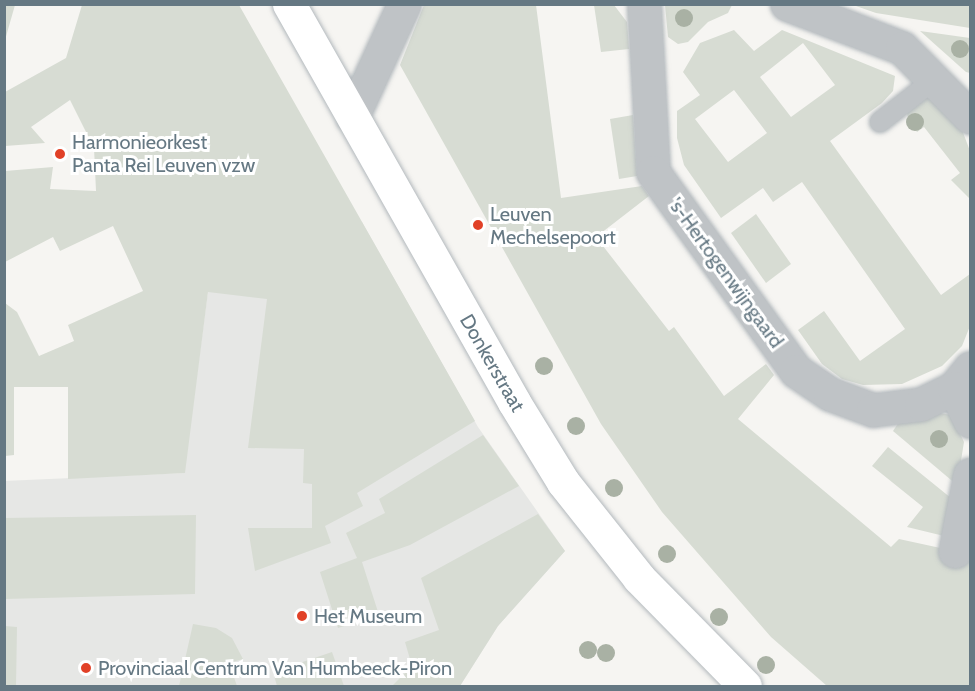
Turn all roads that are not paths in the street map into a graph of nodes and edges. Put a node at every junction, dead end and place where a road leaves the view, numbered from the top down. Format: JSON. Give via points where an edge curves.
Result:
{"nodes":[{"id":1,"x":289,"y":4,"type":"edge"},
{"id":2,"x":404,"y":4,"type":"edge"},
{"id":3,"x":644,"y":4,"type":"edge"},
{"id":4,"x":787,"y":4,"type":"edge"},
{"id":5,"x":934,"y":80,"type":"junction"},
{"id":6,"x":352,"y":117,"type":"junction"},
{"id":7,"x":970,"y":117,"type":"edge"},
{"id":8,"x":880,"y":122,"type":"dead end"},
{"id":9,"x":962,"y":378,"type":"edge"},
{"id":10,"x":970,"y":421,"type":"edge"},
{"id":11,"x":970,"y":474,"type":"edge"},
{"id":12,"x":955,"y":552,"type":"dead end"},
{"id":13,"x":745,"y":687,"type":"edge"}],
"edges":[{"from":1,"to":6,"type":"street","name":"Donkerstraat"},
{"from":2,"to":6,"type":"street"},
{"from":3,"to":9,"type":"street","name":"'s-Hertogenwijngaard","via":[[653,172],[796,371],[830,394],[873,410],[921,404]]},
{"from":4,"to":5,"type":"street","via":[[902,48]]},
{"from":5,"to":7,"type":"street"},
{"from":5,"to":8,"type":"lane"},
{"from":6,"to":13,"type":"street","name":"Donkerstraat","via":[[563,482],[639,578]]},
{"from":9,"to":10,"type":"street","name":"'s-Hertogenwijngaard"},
{"from":11,"to":12,"type":"street"}]}
